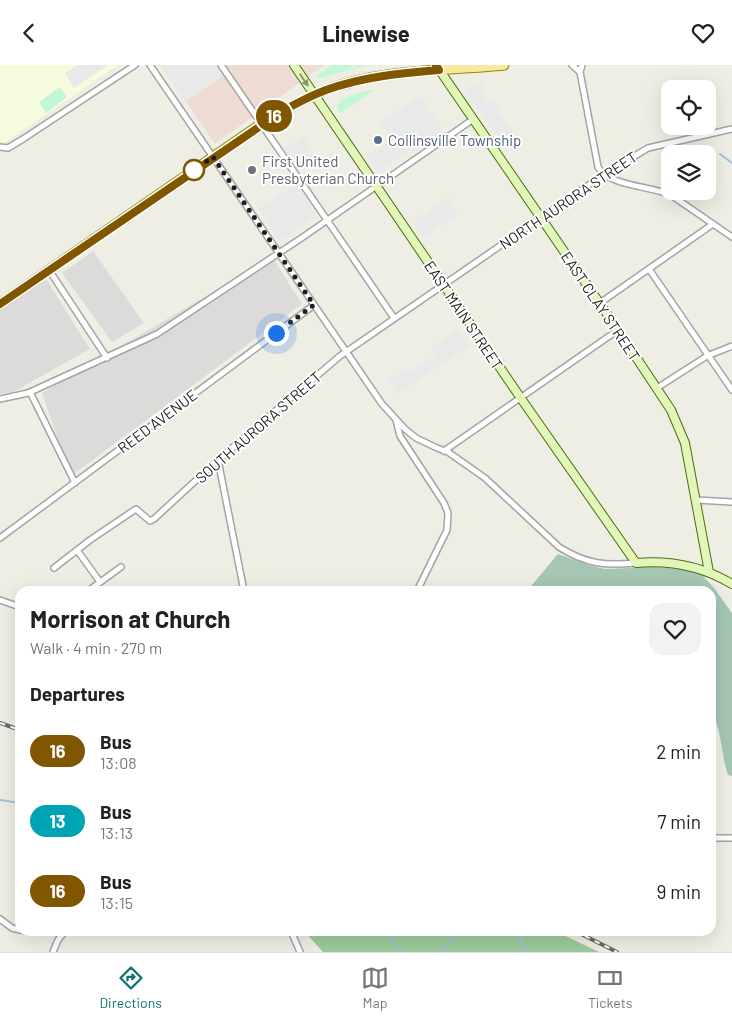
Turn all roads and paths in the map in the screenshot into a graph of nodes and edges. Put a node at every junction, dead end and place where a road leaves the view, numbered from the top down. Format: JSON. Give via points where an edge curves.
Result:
{"nodes":[{"id":1,"x":135,"y":65,"type":"edge"},
{"id":2,"x":150,"y":65,"type":"edge"},
{"id":3,"x":221,"y":65,"type":"edge"},
{"id":4,"x":294,"y":65,"type":"edge"},
{"id":5,"x":504,"y":65,"type":"edge"},
{"id":6,"x":572,"y":65,"type":"edge"},
{"id":7,"x":582,"y":65,"type":"edge"},
{"id":8,"x":437,"y":68,"type":"edge"},
{"id":9,"x":580,"y":72,"type":"junction"},
{"id":10,"x":314,"y":95,"type":"junction"},
{"id":11,"x":472,"y":120,"type":"junction"},
{"id":12,"x":261,"y":124,"type":"junction"},
{"id":13,"x":732,"y":129,"type":"edge"},
{"id":14,"x":1,"y":148,"type":"edge"},
{"id":15,"x":213,"y":157,"type":"junction"},
{"id":16,"x":603,"y":175,"type":"junction"},
{"id":17,"x":377,"y":187,"type":"junction"},
{"id":18,"x":540,"y":217,"type":"junction"},
{"id":19,"x":327,"y":221,"type":"junction"},
{"id":20,"x":713,"y":224,"type":"junction"},
{"id":21,"x":732,"y":237,"type":"edge"},
{"id":22,"x":279,"y":253,"type":"junction"},
{"id":23,"x":649,"y":269,"type":"junction"},
{"id":24,"x":49,"y":270,"type":"junction"},
{"id":25,"x":443,"y":285,"type":"junction"},
{"id":26,"x":600,"y":303,"type":"junction"},
{"id":27,"x":0,"y":304,"type":"edge"},
{"id":28,"x":314,"y":305,"type":"junction"},
{"id":29,"x":394,"y":319,"type":"junction"},
{"id":30,"x":618,"y":330,"type":"junction"},
{"id":31,"x":732,"y":346,"type":"edge"},
{"id":32,"x":346,"y":352,"type":"junction"},
{"id":33,"x":708,"y":356,"type":"junction"},
{"id":34,"x":107,"y":358,"type":"junction"},
{"id":35,"x":657,"y":388,"type":"junction"},
{"id":36,"x":732,"y":390,"type":"edge"},
{"id":37,"x":30,"y":392,"type":"junction"},
{"id":38,"x":520,"y":397,"type":"junction"},
{"id":39,"x":0,"y":399,"type":"edge"},
{"id":40,"x":396,"y":419,"type":"junction"},
{"id":41,"x":444,"y":451,"type":"junction"},
{"id":42,"x":218,"y":461,"type":"junction"},
{"id":43,"x":75,"y":483,"type":"junction"},
{"id":44,"x":696,"y":500,"type":"junction"},
{"id":45,"x":732,"y":502,"type":"edge"},
{"id":46,"x":0,"y":538,"type":"edge"},
{"id":47,"x":77,"y":550,"type":"junction"},
{"id":48,"x":636,"y":563,"type":"junction"},
{"id":49,"x":121,"y":567,"type":"dead end"},
{"id":50,"x":54,"y":568,"type":"dead end"},
{"id":51,"x":709,"y":572,"type":"junction"},
{"id":52,"x":100,"y":582,"type":"junction"},
{"id":53,"x":732,"y":584,"type":"edge"},
{"id":54,"x":95,"y":586,"type":"edge"},
{"id":55,"x":243,"y":586,"type":"edge"},
{"id":56,"x":419,"y":586,"type":"edge"},
{"id":57,"x":0,"y":600,"type":"edge"},
{"id":58,"x":15,"y":605,"type":"edge"},
{"id":59,"x":716,"y":838,"type":"edge"},
{"id":60,"x":732,"y":838,"type":"edge"},
{"id":61,"x":0,"y":919,"type":"edge"},
{"id":62,"x":15,"y":929,"type":"edge"},
{"id":63,"x":61,"y":936,"type":"edge"},
{"id":64,"x":294,"y":936,"type":"edge"},
{"id":65,"x":53,"y":952,"type":"edge"},
{"id":66,"x":300,"y":952,"type":"edge"}],
"edges":[{"from":1,"to":14,"type":"street","via":[[22,139]]},
{"from":2,"to":15,"type":"street"},
{"from":3,"to":12,"type":"street"},
{"from":4,"to":10,"type":"street","name":"EAST MAIN STREET","one_way":true},
{"from":5,"to":8,"type":"main road"},
{"from":6,"to":9,"type":"street"},
{"from":7,"to":9,"type":"street"},
{"from":8,"to":10,"type":"main road","via":[[366,79]]},
{"from":8,"to":11,"type":"street","name":"EAST CLAY STREET"},
{"from":9,"to":16,"type":"street","via":[[598,167]]},
{"from":10,"to":12,"type":"main road"},
{"from":10,"to":17,"type":"street","name":"EAST MAIN STREET"},
{"from":11,"to":17,"type":"street"},
{"from":11,"to":18,"type":"street","name":"EAST CLAY STREET"},
{"from":12,"to":15,"type":"main road"},
{"from":12,"to":19,"type":"street"},
{"from":13,"to":16,"type":"street","name":"NORTH AURORA STREET","via":[[648,148]]},
{"from":15,"to":22,"type":"street"},
{"from":15,"to":24,"type":"main road"},
{"from":16,"to":18,"type":"street","name":"NORTH AURORA STREET"},
{"from":16,"to":20,"type":"street","via":[[671,195]]},
{"from":17,"to":19,"type":"street"},
{"from":17,"to":25,"type":"street","name":"EAST MAIN STREET"},
{"from":18,"to":25,"type":"street","name":"NORTH AURORA STREET"},
{"from":18,"to":26,"type":"street","name":"EAST CLAY STREET"},
{"from":19,"to":22,"type":"street"},
{"from":19,"to":29,"type":"street"},
{"from":20,"to":21,"type":"street"},
{"from":20,"to":23,"type":"street"},
{"from":22,"to":28,"type":"street"},
{"from":22,"to":34,"type":"street","via":[[170,326]]},
{"from":23,"to":26,"type":"street"},
{"from":23,"to":33,"type":"street"},
{"from":24,"to":27,"type":"main road"},
{"from":24,"to":34,"type":"street"},
{"from":25,"to":29,"type":"street","name":"SOUTH AURORA STREET"},
{"from":25,"to":38,"type":"street","name":"EAST MAIN STREET"},
{"from":26,"to":30,"type":"street","name":"EAST CLAY STREET"},
{"from":28,"to":32,"type":"street"},
{"from":28,"to":43,"type":"street","name":"REED AVENUE"},
{"from":29,"to":32,"type":"street","name":"SOUTH AURORA STREET"},
{"from":30,"to":35,"type":"street","name":"EAST CLAY STREET"},
{"from":30,"to":38,"type":"street"},
{"from":31,"to":33,"type":"street"},
{"from":32,"to":40,"type":"street"},
{"from":32,"to":42,"type":"street","name":"SOUTH AURORA STREET"},
{"from":33,"to":35,"type":"street"},
{"from":33,"to":36,"type":"street"},
{"from":34,"to":37,"type":"street"},
{"from":35,"to":44,"type":"street","name":"EAST CLAY STREET","via":[[682,433]]},
{"from":37,"to":39,"type":"street"},
{"from":37,"to":43,"type":"street"},
{"from":38,"to":41,"type":"street"},
{"from":38,"to":48,"type":"street","name":"EAST MAIN STREET"},
{"from":40,"to":41,"type":"street","via":[[416,437]]},
{"from":40,"to":56,"type":"street","via":[[400,436],[448,513],[447,530]]},
{"from":41,"to":48,"type":"street","via":[[485,478],[570,554],[603,565]]},
{"from":42,"to":47,"type":"street","name":"SOUTH AURORA STREET","via":[[154,519],[147,520],[136,509]]},
{"from":42,"to":55,"type":"street"},
{"from":43,"to":46,"type":"street","name":"REED AVENUE"},
{"from":44,"to":45,"type":"street"},
{"from":44,"to":51,"type":"street","name":"EAST CLAY STREET"},
{"from":47,"to":50,"type":"street","name":"SOUTH AURORA STREET"},
{"from":47,"to":52,"type":"street"},
{"from":48,"to":51,"type":"street","via":[[672,563]]},
{"from":49,"to":52,"type":"street"},
{"from":51,"to":53,"type":"street"},
{"from":52,"to":54,"type":"street"},
{"from":57,"to":58,"type":"street"},
{"from":59,"to":60,"type":"street"},
{"from":61,"to":62,"type":"street"},
{"from":63,"to":65,"type":"street"},
{"from":64,"to":66,"type":"street"}]}
